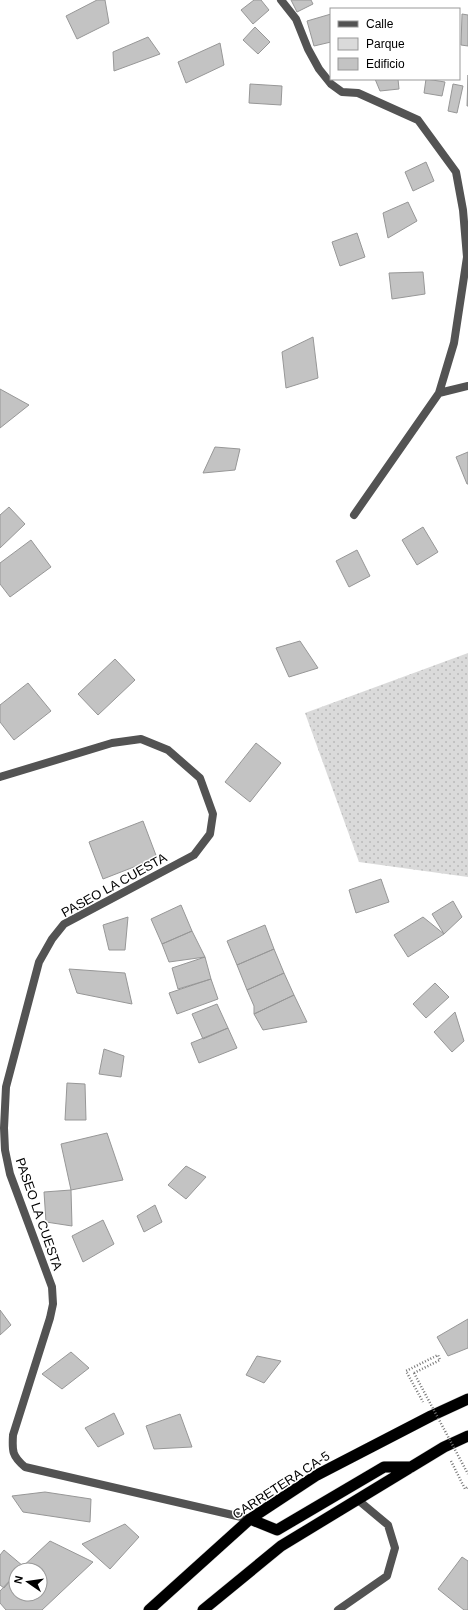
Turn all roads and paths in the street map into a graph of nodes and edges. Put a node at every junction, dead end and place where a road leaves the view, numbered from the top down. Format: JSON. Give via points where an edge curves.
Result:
{"nodes":[{"id":1,"x":280,"y":0,"type":"edge"},
{"id":2,"x":468,"y":386,"type":"edge"},
{"id":3,"x":439,"y":393,"type":"junction"},
{"id":4,"x":354,"y":515,"type":"dead end"},
{"id":5,"x":0,"y":777,"type":"edge"},
{"id":6,"x":468,"y":1399,"type":"edge"},
{"id":7,"x":431,"y":1416,"type":"junction"},
{"id":8,"x":468,"y":1436,"type":"edge"},
{"id":9,"x":444,"y":1447,"type":"junction"},
{"id":10,"x":412,"y":1467,"type":"junction"},
{"id":11,"x":468,"y":1474,"type":"edge"},
{"id":12,"x":468,"y":1487,"type":"edge"},
{"id":13,"x":358,"y":1500,"type":"junction"},
{"id":14,"x":250,"y":1519,"type":"junction"},
{"id":15,"x":149,"y":1610,"type":"edge"},
{"id":16,"x":203,"y":1610,"type":"edge"},
{"id":17,"x":338,"y":1610,"type":"edge"}],
"edges":[{"from":1,"to":3,"type":"street","via":[[296,19],[319,69],[331,84],[342,92],[358,93],[418,120],[456,172],[463,210],[467,257],[454,343]]},
{"from":2,"to":3,"type":"street"},
{"from":3,"to":4,"type":"street"},
{"from":5,"to":14,"type":"street","name":"PASEO LA CUESTA","via":[[112,744],[141,739],[168,750],[200,778],[212,814],[210,834],[194,855],[64,924],[39,962],[6,1087],[4,1128],[10,1174],[52,1287],[53,1304],[13,1435],[12,1449],[16,1460],[25,1467]]},
{"from":6,"to":7,"type":"highway","name":"CARRETERA CA-5"},
{"from":7,"to":11,"type":"path","bridge":true,"via":[[406,1371],[438,1355],[440,1360],[414,1373]]},
{"from":7,"to":14,"type":"highway","name":"CARRETERA CA-5","via":[[317,1475]]},
{"from":8,"to":9,"type":"highway"},
{"from":9,"to":10,"type":"highway"},
{"from":9,"to":12,"type":"path","via":[[465,1489]]},
{"from":10,"to":13,"type":"highway"},
{"from":10,"to":14,"type":"highway","via":[[384,1466],[277,1530]]},
{"from":13,"to":16,"type":"highway","via":[[281,1546]]},
{"from":13,"to":17,"type":"street","via":[[388,1525],[395,1548],[387,1576]]},
{"from":14,"to":15,"type":"highway","name":"CARRETERA CA-5"}]}
